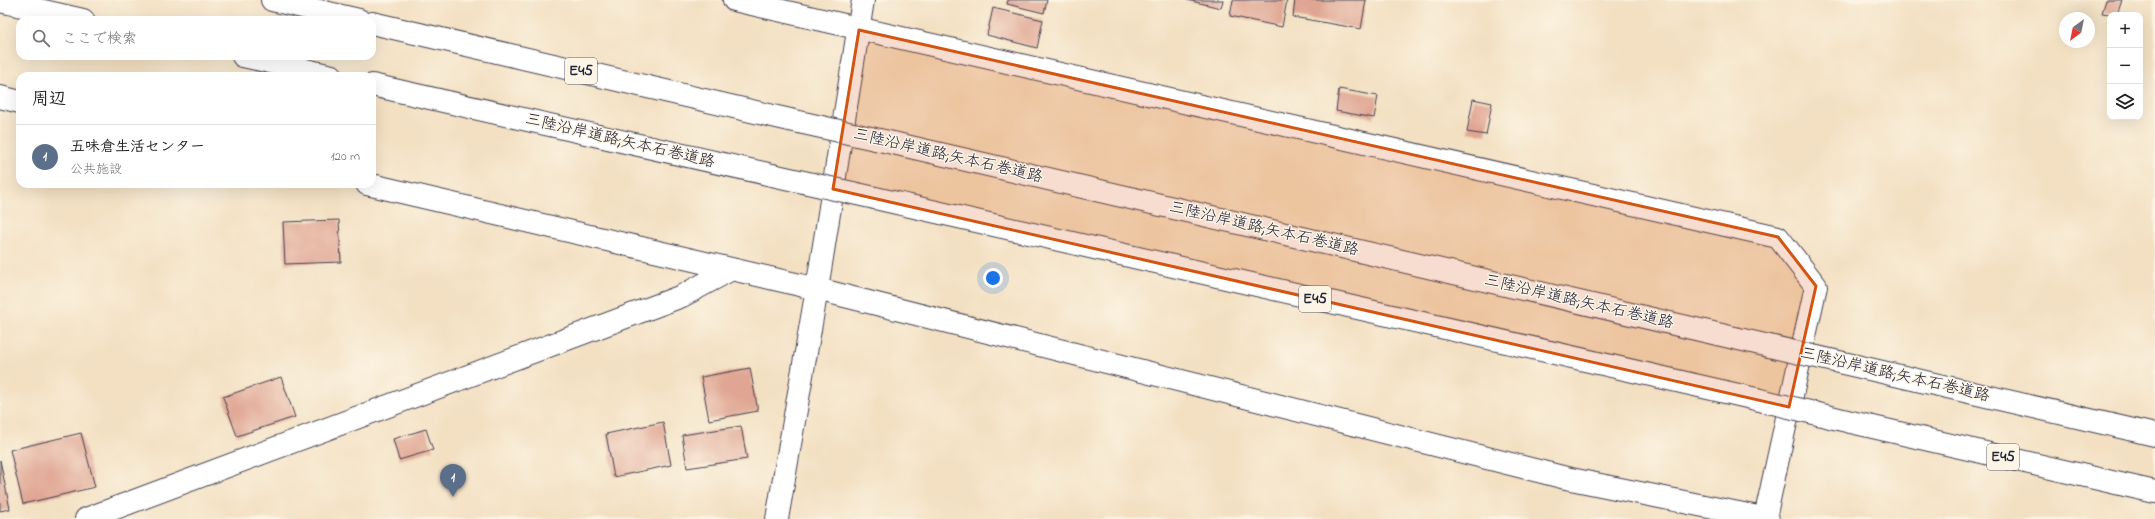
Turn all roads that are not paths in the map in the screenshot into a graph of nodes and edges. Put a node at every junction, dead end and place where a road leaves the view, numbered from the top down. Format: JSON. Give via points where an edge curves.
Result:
{"nodes":[{"id":1,"x":272,"y":0,"type":"edge"},
{"id":2,"x":734,"y":0,"type":"edge"},
{"id":3,"x":863,"y":0,"type":"edge"},
{"id":4,"x":0,"y":2,"type":"edge"},
{"id":5,"x":64,"y":16,"type":"edge"},
{"id":6,"x":342,"y":16,"type":"edge"},
{"id":7,"x":376,"y":24,"type":"edge"},
{"id":8,"x":859,"y":30,"type":"junction"},
{"id":9,"x":261,"y":60,"type":"edge"},
{"id":10,"x":314,"y":72,"type":"edge"},
{"id":11,"x":376,"y":86,"type":"edge"},
{"id":12,"x":0,"y":97,"type":"edge"},
{"id":13,"x":16,"y":101,"type":"edge"},
{"id":14,"x":376,"y":186,"type":"edge"},
{"id":15,"x":730,"y":270,"type":"junction"},
{"id":16,"x":817,"y":289,"type":"junction"},
{"id":17,"x":2155,"y":435,"type":"edge"},
{"id":18,"x":2155,"y":492,"type":"edge"},
{"id":19,"x":86,"y":519,"type":"edge"},
{"id":20,"x":777,"y":519,"type":"edge"},
{"id":21,"x":1766,"y":519,"type":"edge"}],
"edges":[{"from":1,"to":6,"type":"main road"},
{"from":2,"to":8,"type":"main road"},
{"from":3,"to":8,"type":"main road"},
{"from":4,"to":5,"type":"main road"},
{"from":7,"to":17,"type":"main road","name":"三陸沿岸道路;矢本石巻道路","number":"E45","bridge":true},
{"from":8,"to":16,"type":"main road"},
{"from":8,"to":21,"type":"main road","via":[[1778,237],[1816,286]]},
{"from":9,"to":10,"type":"main road"},
{"from":11,"to":18,"type":"main road","name":"三陸沿岸道路;矢本石巻道路","number":"E45","bridge":true},
{"from":12,"to":13,"type":"main road"},
{"from":14,"to":15,"type":"main road"},
{"from":15,"to":16,"type":"main road"},
{"from":15,"to":19,"type":"main road","via":[[682,296]]},
{"from":16,"to":20,"type":"main road"},
{"from":16,"to":21,"type":"main road","via":[[1566,478]]}]}
